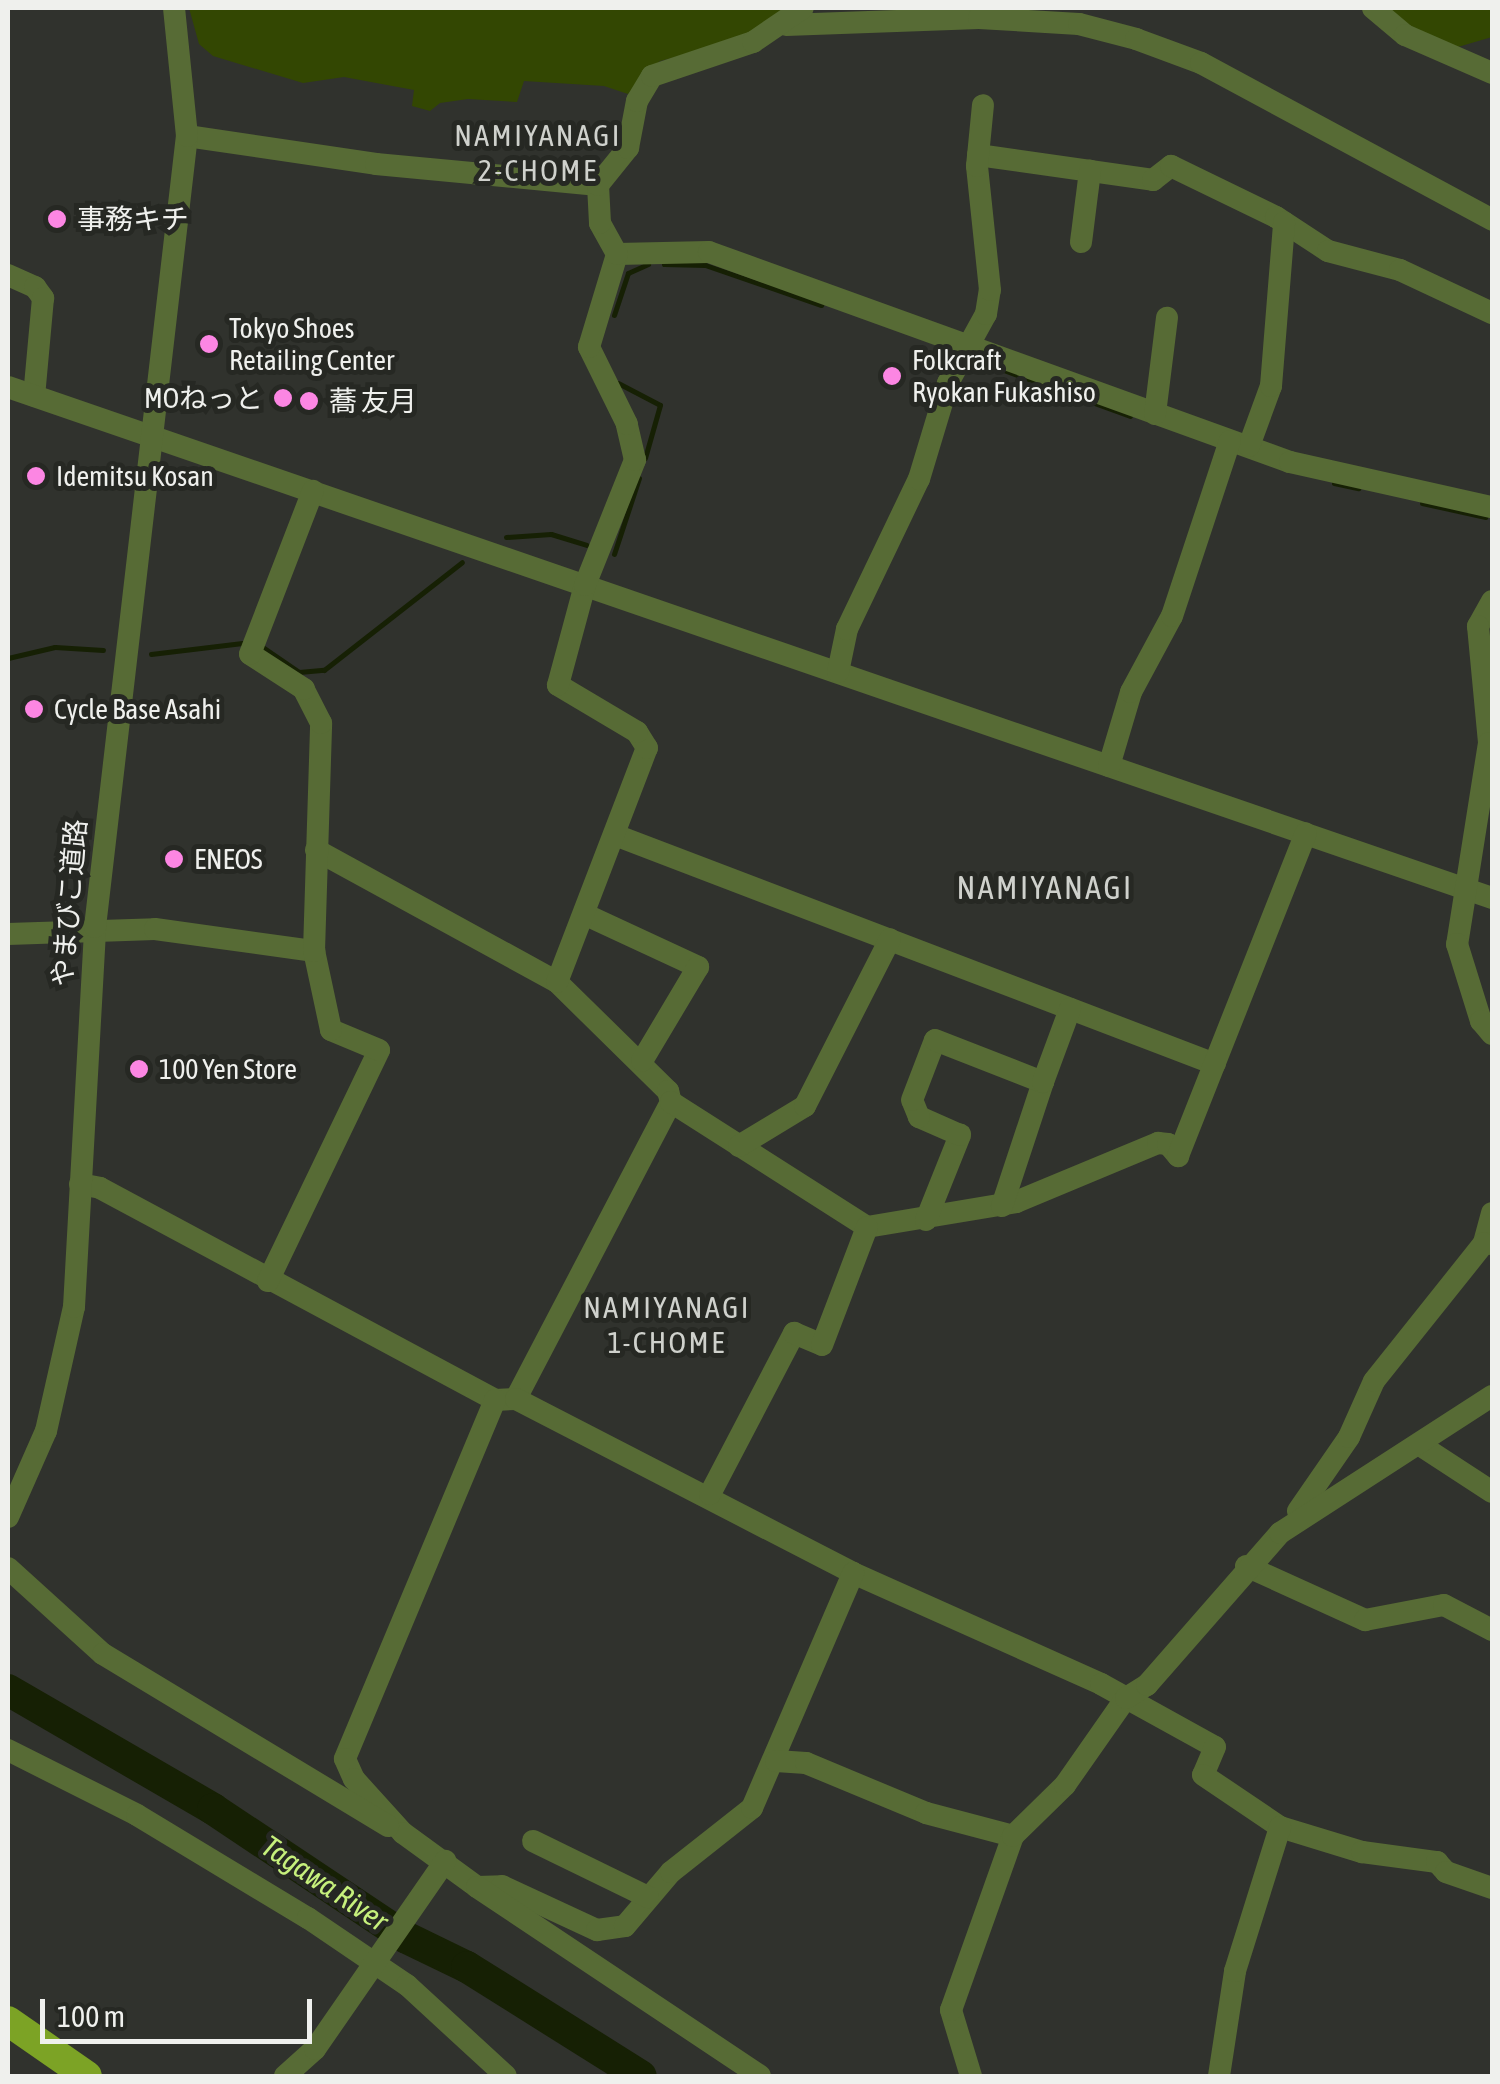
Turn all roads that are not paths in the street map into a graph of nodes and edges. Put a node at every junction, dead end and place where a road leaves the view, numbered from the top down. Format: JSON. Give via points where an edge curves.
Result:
{"nodes":[{"id":1,"x":174,"y":8,"type":"edge"},
{"id":2,"x":803,"y":8,"type":"edge"},
{"id":3,"x":1373,"y":8,"type":"edge"},
{"id":4,"x":786,"y":25,"type":"junction"},
{"id":5,"x":1492,"y":73,"type":"edge"},
{"id":6,"x":983,"y":105,"type":"dead end"},
{"id":7,"x":187,"y":136,"type":"junction"},
{"id":8,"x":978,"y":156,"type":"junction"},
{"id":9,"x":1090,"y":172,"type":"junction"},
{"id":10,"x":598,"y":185,"type":"junction"},
{"id":11,"x":1492,"y":220,"type":"edge"},
{"id":12,"x":1284,"y":223,"type":"junction"},
{"id":13,"x":1078,"y":229,"type":"dead end"},
{"id":14,"x":617,"y":254,"type":"junction"},
{"id":15,"x":8,"y":275,"type":"edge"},
{"id":16,"x":1492,"y":314,"type":"edge"},
{"id":17,"x":1167,"y":318,"type":"dead end"},
{"id":18,"x":970,"y":346,"type":"junction"},
{"id":19,"x":8,"y":387,"type":"edge"},
{"id":20,"x":34,"y":396,"type":"junction"},
{"id":21,"x":1155,"y":414,"type":"junction"},
{"id":22,"x":149,"y":435,"type":"junction"},
{"id":23,"x":1240,"y":444,"type":"junction"},
{"id":24,"x":312,"y":491,"type":"junction"},
{"id":25,"x":1492,"y":507,"type":"edge"},
{"id":26,"x":585,"y":585,"type":"junction"},
{"id":27,"x":1492,"y":601,"type":"edge"},
{"id":28,"x":838,"y":672,"type":"junction"},
{"id":29,"x":1109,"y":766,"type":"junction"},
{"id":30,"x":1306,"y":833,"type":"junction"},
{"id":31,"x":615,"y":836,"type":"junction"},
{"id":32,"x":316,"y":850,"type":"junction"},
{"id":33,"x":1466,"y":889,"type":"junction"},
{"id":34,"x":1492,"y":898,"type":"edge"},
{"id":35,"x":584,"y":914,"type":"junction"},
{"id":36,"x":95,"y":927,"type":"junction"},
{"id":37,"x":8,"y":934,"type":"edge"},
{"id":38,"x":890,"y":938,"type":"junction"},
{"id":39,"x":314,"y":951,"type":"junction"},
{"id":40,"x":557,"y":982,"type":"junction"},
{"id":41,"x":1070,"y":1009,"type":"junction"},
{"id":42,"x":1492,"y":1034,"type":"edge"},
{"id":43,"x":642,"y":1061,"type":"junction"},
{"id":44,"x":1215,"y":1064,"type":"junction"},
{"id":45,"x":1044,"y":1082,"type":"junction"},
{"id":46,"x":671,"y":1102,"type":"junction"},
{"id":47,"x":739,"y":1146,"type":"junction"},
{"id":48,"x":80,"y":1184,"type":"junction"},
{"id":49,"x":1002,"y":1206,"type":"junction"},
{"id":50,"x":1492,"y":1214,"type":"edge"},
{"id":51,"x":926,"y":1220,"type":"junction"},
{"id":52,"x":868,"y":1227,"type":"junction"},
{"id":53,"x":1488,"y":1243,"type":"edge"},
{"id":54,"x":268,"y":1281,"type":"junction"},
{"id":55,"x":1492,"y":1396,"type":"edge"},
{"id":56,"x":506,"y":1400,"type":"junction"},
{"id":57,"x":1420,"y":1445,"type":"junction"},
{"id":58,"x":1492,"y":1492,"type":"edge"},
{"id":59,"x":710,"y":1494,"type":"junction"},
{"id":60,"x":8,"y":1517,"type":"edge"},
{"id":61,"x":1280,"y":1534,"type":"junction"},
{"id":62,"x":1246,"y":1566,"type":"junction"},
{"id":63,"x":8,"y":1568,"type":"edge"},
{"id":64,"x":853,"y":1573,"type":"junction"},
{"id":65,"x":1492,"y":1630,"type":"edge"},
{"id":66,"x":1126,"y":1698,"type":"junction"},
{"id":67,"x":8,"y":1750,"type":"edge"},
{"id":68,"x":776,"y":1761,"type":"junction"},
{"id":69,"x":1280,"y":1827,"type":"junction"},
{"id":70,"x":402,"y":1832,"type":"junction"},
{"id":71,"x":1013,"y":1836,"type":"junction"},
{"id":72,"x":533,"y":1841,"type":"dead end"},
{"id":73,"x":442,"y":1866,"type":"junction"},
{"id":74,"x":478,"y":1887,"type":"junction"},
{"id":75,"x":1492,"y":1888,"type":"edge"},
{"id":76,"x":648,"y":1897,"type":"junction"},
{"id":77,"x":375,"y":1964,"type":"junction"},
{"id":78,"x":8,"y":2021,"type":"edge"},
{"id":79,"x":87,"y":2076,"type":"edge"},
{"id":80,"x":285,"y":2076,"type":"edge"},
{"id":81,"x":506,"y":2076,"type":"edge"},
{"id":82,"x":760,"y":2076,"type":"edge"},
{"id":83,"x":971,"y":2076,"type":"edge"},
{"id":84,"x":1219,"y":2076,"type":"edge"}],
"edges":[{"from":1,"to":7,"type":"street","name":"やまびこ道路"},
{"from":2,"to":4,"type":"street"},
{"from":3,"to":5,"type":"street","via":[[1405,34]]},
{"from":4,"to":10,"type":"street","via":[[652,76],[637,101],[628,148]]},
{"from":4,"to":11,"type":"street","via":[[979,18],[1079,24],[1136,39],[1202,63]]},
{"from":6,"to":8,"type":"street"},
{"from":7,"to":10,"type":"street","via":[[376,164]]},
{"from":7,"to":22,"type":"street","name":"やまびこ道路"},
{"from":8,"to":9,"type":"street"},
{"from":8,"to":18,"type":"street","via":[[990,290]]},
{"from":9,"to":12,"type":"street","via":[[1153,180],[1171,166]]},
{"from":9,"to":13,"type":"street"},
{"from":10,"to":14,"type":"street","via":[[600,223]]},
{"from":12,"to":16,"type":"street","via":[[1328,251],[1400,270]]},
{"from":12,"to":23,"type":"street","via":[[1271,386]]},
{"from":14,"to":18,"type":"street","via":[[709,252]]},
{"from":14,"to":26,"type":"street","via":[[589,347],[627,424],[635,460]]},
{"from":15,"to":20,"type":"street","via":[[43,298]]},
{"from":17,"to":21,"type":"street"},
{"from":18,"to":21,"type":"street"},
{"from":18,"to":28,"type":"street","via":[[948,383],[919,479],[848,629]]},
{"from":19,"to":20,"type":"street"},
{"from":20,"to":22,"type":"street"},
{"from":21,"to":23,"type":"street"},
{"from":22,"to":24,"type":"street"},
{"from":22,"to":36,"type":"street","name":"やまびこ道路"},
{"from":23,"to":25,"type":"street","via":[[1322,472]]},
{"from":23,"to":29,"type":"street","via":[[1172,616],[1132,692]]},
{"from":24,"to":26,"type":"street"},
{"from":24,"to":32,"type":"street","via":[[250,654],[304,690],[321,723]]},
{"from":26,"to":28,"type":"street"},
{"from":26,"to":31,"type":"street","via":[[558,684],[637,732],[646,748]]},
{"from":27,"to":33,"type":"street","via":[[1478,626],[1489,742]]},
{"from":28,"to":29,"type":"street"},
{"from":29,"to":30,"type":"street"},
{"from":30,"to":33,"type":"street"},
{"from":30,"to":44,"type":"street"},
{"from":31,"to":35,"type":"street"},
{"from":31,"to":38,"type":"street"},
{"from":32,"to":39,"type":"street"},
{"from":32,"to":40,"type":"street"},
{"from":33,"to":34,"type":"street"},
{"from":33,"to":42,"type":"street","via":[[1458,963],[1480,1022]]},
{"from":35,"to":40,"type":"street"},
{"from":35,"to":43,"type":"street","via":[[698,967]]},
{"from":36,"to":37,"type":"street"},
{"from":36,"to":39,"type":"street"},
{"from":36,"to":48,"type":"street","name":"やまびこ道路"},
{"from":38,"to":41,"type":"street"},
{"from":38,"to":47,"type":"street","via":[[805,1106]]},
{"from":39,"to":54,"type":"street","via":[[331,1030],[379,1050]]},
{"from":40,"to":43,"type":"street"},
{"from":41,"to":44,"type":"street"},
{"from":41,"to":45,"type":"street"},
{"from":43,"to":46,"type":"street"},
{"from":44,"to":49,"type":"street","via":[[1178,1156],[1168,1144],[1126,1151]]},
{"from":45,"to":49,"type":"street"},
{"from":45,"to":51,"type":"street","via":[[935,1040],[912,1100],[918,1118],[960,1135]]},
{"from":46,"to":47,"type":"street"},
{"from":46,"to":56,"type":"street"},
{"from":47,"to":52,"type":"street"},
{"from":48,"to":54,"type":"street","via":[[100,1188]]},
{"from":48,"to":60,"type":"street","name":"やまびこ道路","via":[[74,1307],[63,1370],[46,1431]]},
{"from":49,"to":51,"type":"street"},
{"from":50,"to":53,"type":"street"},
{"from":51,"to":52,"type":"street"},
{"from":52,"to":59,"type":"street","via":[[822,1345],[794,1332]]},
{"from":53,"to":61,"type":"street","via":[[1374,1382],[1349,1437]]},
{"from":54,"to":56,"type":"street"},
{"from":55,"to":57,"type":"street"},
{"from":56,"to":59,"type":"street"},
{"from":56,"to":70,"type":"street","via":[[345,1759],[354,1779]]},
{"from":57,"to":58,"type":"street"},
{"from":57,"to":61,"type":"street"},
{"from":59,"to":64,"type":"street"},
{"from":61,"to":62,"type":"street"},
{"from":62,"to":65,"type":"street","via":[[1365,1620],[1444,1605]]},
{"from":62,"to":66,"type":"street","via":[[1147,1685]]},
{"from":63,"to":70,"type":"street","via":[[103,1654]]},
{"from":64,"to":66,"type":"street"},
{"from":64,"to":68,"type":"street"},
{"from":66,"to":69,"type":"street","via":[[1216,1748],[1203,1774]]},
{"from":66,"to":71,"type":"street","via":[[1065,1784]]},
{"from":67,"to":77,"type":"street","via":[[200,1852]]},
{"from":68,"to":71,"type":"street","via":[[806,1764],[926,1813]]},
{"from":68,"to":76,"type":"street","via":[[752,1808]]},
{"from":69,"to":75,"type":"street","via":[[1362,1852],[1437,1862],[1446,1872]]},
{"from":69,"to":84,"type":"street","via":[[1235,1971]]},
{"from":70,"to":73,"type":"street"},
{"from":71,"to":83,"type":"street","via":[[952,2010]]},
{"from":72,"to":76,"type":"street"},
{"from":73,"to":74,"type":"street"},
{"from":73,"to":77,"type":"street"},
{"from":74,"to":76,"type":"street","via":[[502,1886],[612,1932]]},
{"from":74,"to":82,"type":"street"},
{"from":77,"to":80,"type":"street","via":[[315,2049]]},
{"from":77,"to":81,"type":"street"},
{"from":78,"to":79,"type":"main road"}]}
